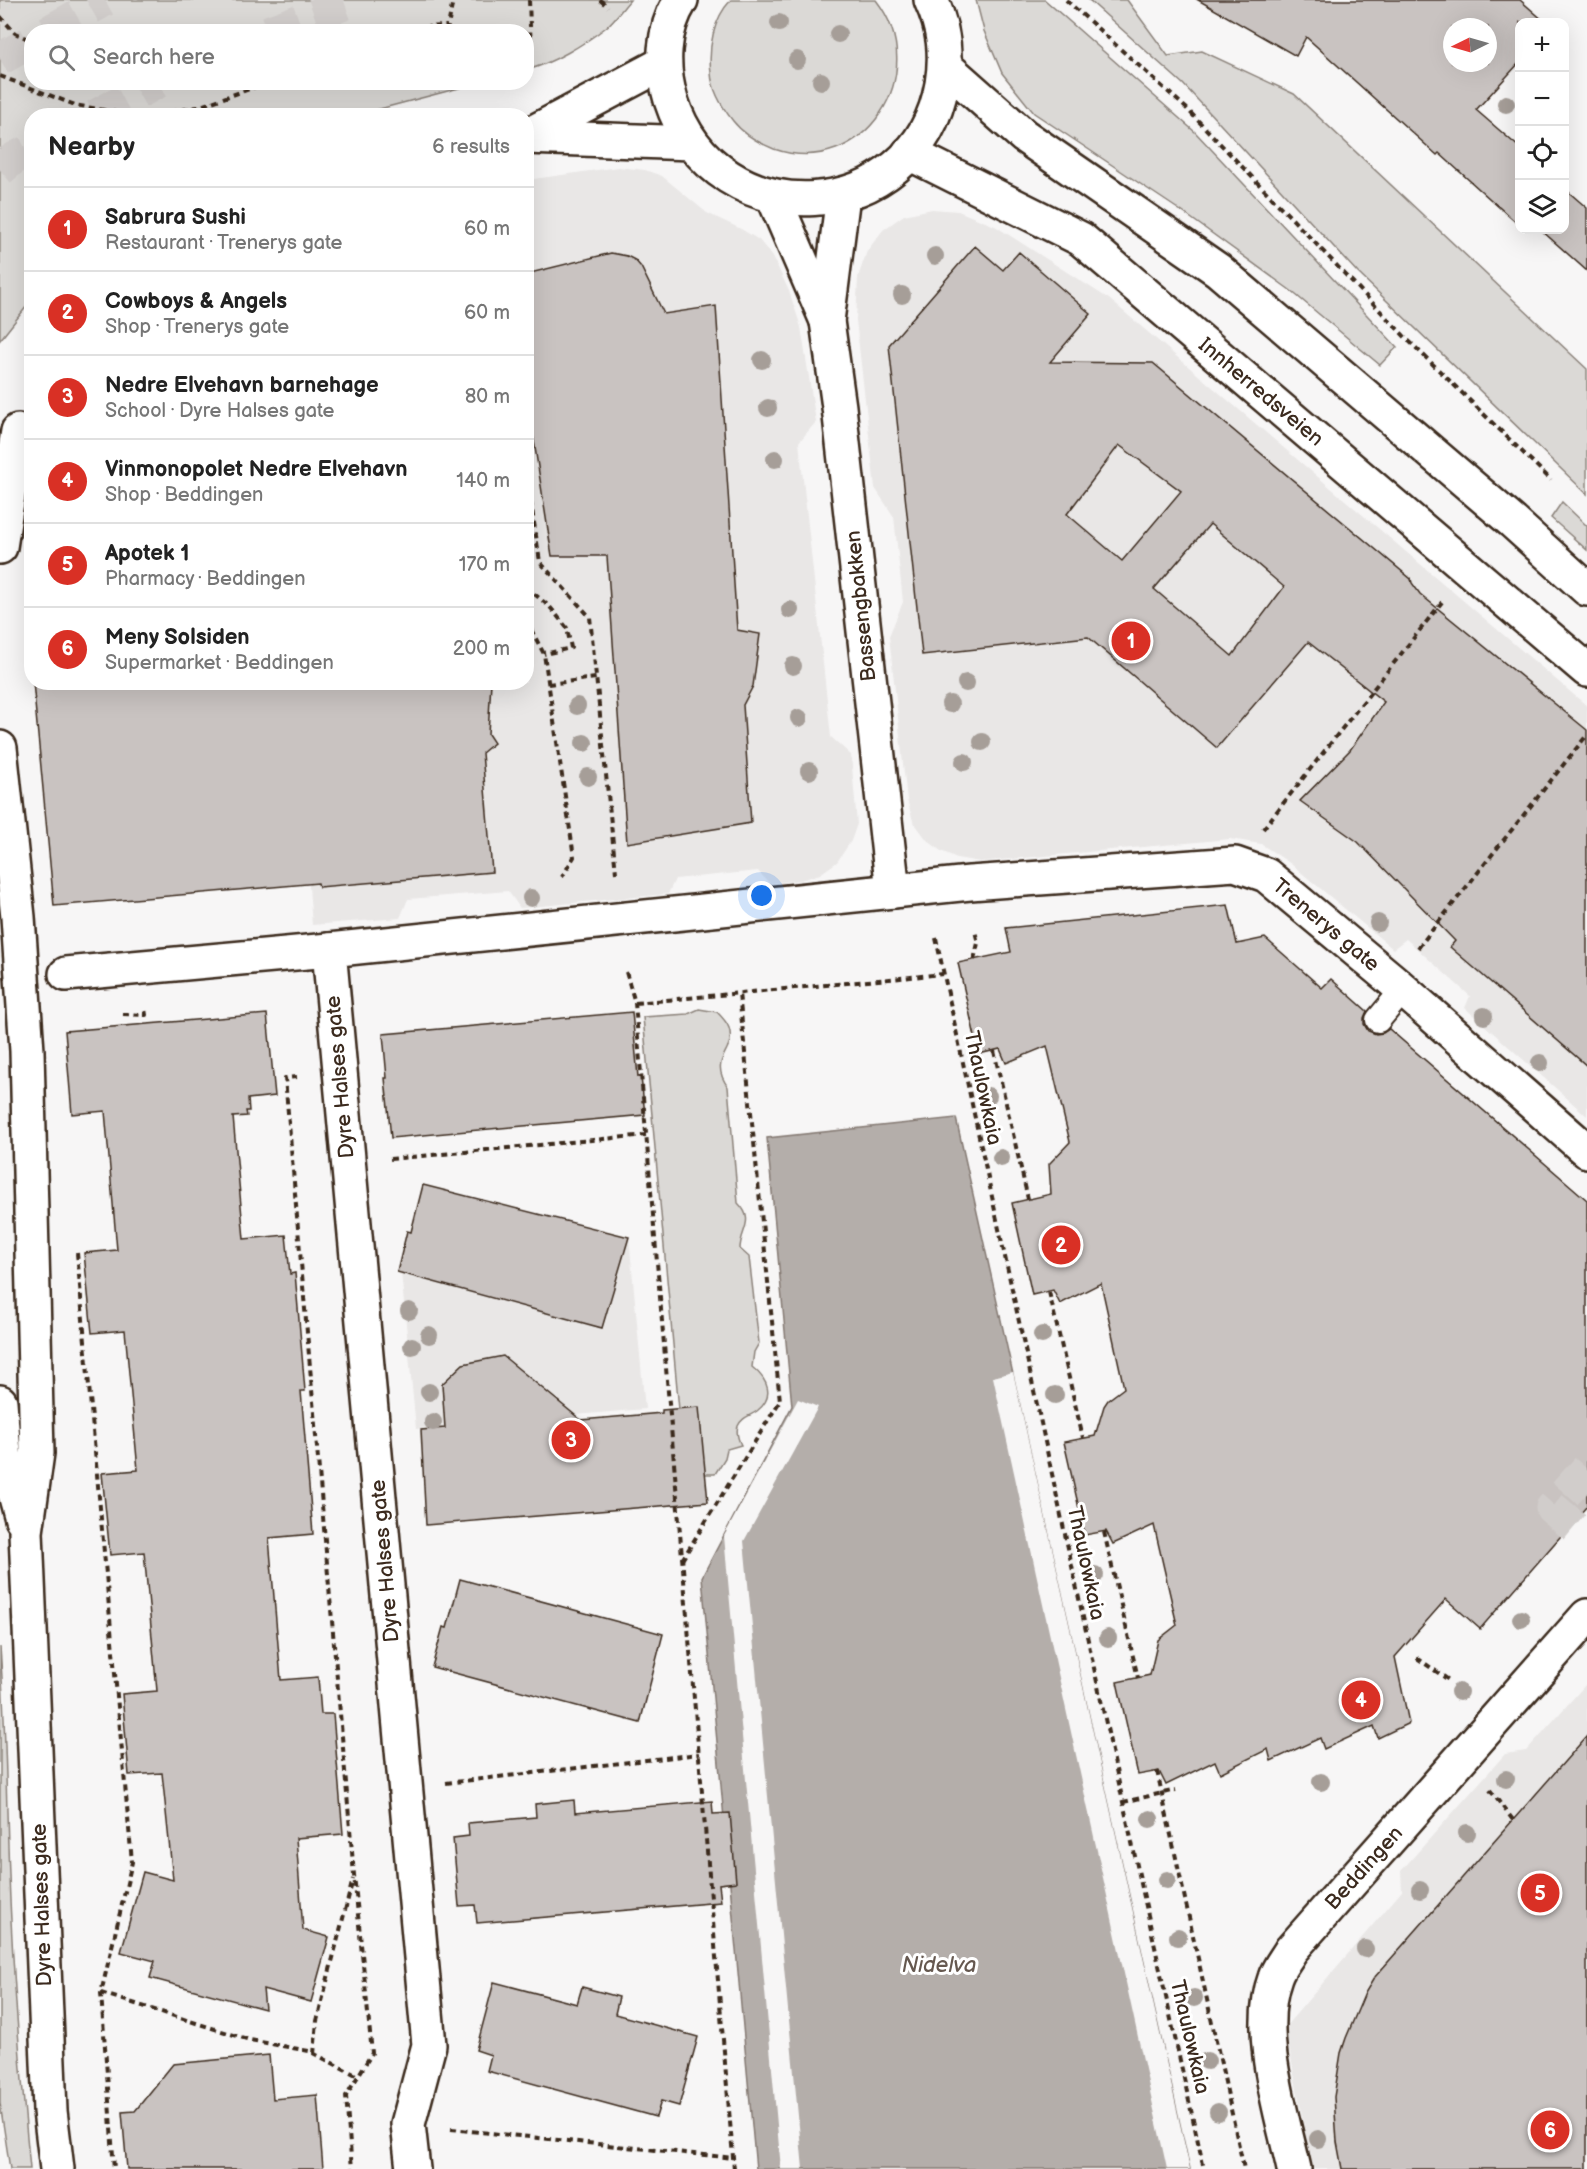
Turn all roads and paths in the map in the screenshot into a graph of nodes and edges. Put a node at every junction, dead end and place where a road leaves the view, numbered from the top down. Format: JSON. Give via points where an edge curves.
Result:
{"nodes":[{"id":1,"x":453,"y":0,"type":"edge"},
{"id":2,"x":529,"y":0,"type":"edge"},
{"id":3,"x":600,"y":0,"type":"edge"},
{"id":4,"x":681,"y":0,"type":"edge"},
{"id":5,"x":931,"y":0,"type":"edge"},
{"id":6,"x":1066,"y":0,"type":"edge"},
{"id":7,"x":608,"y":7,"type":"dead end"},
{"id":8,"x":0,"y":16,"type":"edge"},
{"id":9,"x":448,"y":24,"type":"edge"},
{"id":10,"x":530,"y":24,"type":"edge"},
{"id":11,"x":24,"y":37,"type":"edge"},
{"id":12,"x":664,"y":63,"type":"junction"},
{"id":13,"x":945,"y":66,"type":"junction"},
{"id":14,"x":0,"y":76,"type":"edge"},
{"id":15,"x":24,"y":85,"type":"edge"},
{"id":16,"x":36,"y":90,"type":"edge"},
{"id":17,"x":246,"y":90,"type":"edge"},
{"id":18,"x":93,"y":108,"type":"edge"},
{"id":19,"x":192,"y":108,"type":"edge"},
{"id":20,"x":534,"y":132,"type":"edge"},
{"id":21,"x":534,"y":136,"type":"edge"},
{"id":22,"x":692,"y":143,"type":"junction"},
{"id":23,"x":909,"y":153,"type":"junction"},
{"id":24,"x":843,"y":195,"type":"junction"},
{"id":25,"x":773,"y":196,"type":"junction"},
{"id":26,"x":827,"y":321,"type":"junction"},
{"id":27,"x":17,"y":430,"type":"edge"},
{"id":28,"x":1551,"y":480,"type":"dead end"},
{"id":29,"x":534,"y":519,"type":"edge"},
{"id":30,"x":538,"y":543,"type":"junction"},
{"id":31,"x":534,"y":544,"type":"edge"},
{"id":32,"x":0,"y":547,"type":"edge"},
{"id":33,"x":1587,"y":589,"type":"edge"},
{"id":34,"x":534,"y":594,"type":"edge"},
{"id":35,"x":1446,"y":596,"type":"dead end"},
{"id":36,"x":534,"y":635,"type":"edge"},
{"id":37,"x":544,"y":654,"type":"junction"},
{"id":38,"x":1587,"y":670,"type":"edge"},
{"id":39,"x":596,"y":678,"type":"junction"},
{"id":40,"x":548,"y":684,"type":"junction"},
{"id":41,"x":1587,"y":735,"type":"edge"},
{"id":42,"x":0,"y":748,"type":"edge"},
{"id":43,"x":1235,"y":864,"type":"junction"},
{"id":44,"x":616,"y":873,"type":"dead end"},
{"id":45,"x":562,"y":877,"type":"dead end"},
{"id":46,"x":893,"y":891,"type":"junction"},
{"id":47,"x":18,"y":917,"type":"junction"},
{"id":48,"x":975,"y":931,"type":"dead end"},
{"id":49,"x":936,"y":938,"type":"dead end"},
{"id":50,"x":0,"y":944,"type":"edge"},
{"id":51,"x":329,"y":950,"type":"junction"},
{"id":52,"x":974,"y":960,"type":"dead end"},
{"id":53,"x":626,"y":972,"type":"dead end"},
{"id":54,"x":66,"y":974,"type":"dead end"},
{"id":55,"x":943,"y":974,"type":"junction"},
{"id":56,"x":1397,"y":985,"type":"junction"},
{"id":57,"x":739,"y":993,"type":"junction"},
{"id":58,"x":635,"y":1003,"type":"junction"},
{"id":59,"x":1378,"y":1020,"type":"dead end"},
{"id":60,"x":994,"y":1051,"type":"dead end"},
{"id":61,"x":340,"y":1072,"type":"junction"},
{"id":62,"x":646,"y":1135,"type":"junction"},
{"id":63,"x":1587,"y":1151,"type":"edge"},
{"id":64,"x":348,"y":1163,"type":"junction"},
{"id":65,"x":1028,"y":1199,"type":"dead end"},
{"id":66,"x":76,"y":1246,"type":"dead end"},
{"id":67,"x":1049,"y":1292,"type":"dead end"},
{"id":68,"x":0,"y":1402,"type":"edge"},
{"id":69,"x":1083,"y":1438,"type":"dead end"},
{"id":70,"x":26,"y":1532,"type":"junction"},
{"id":71,"x":1104,"y":1532,"type":"dead end"},
{"id":72,"x":682,"y":1560,"type":"junction"},
{"id":73,"x":1587,"y":1616,"type":"edge"},
{"id":74,"x":1417,"y":1658,"type":"dead end"},
{"id":75,"x":1138,"y":1678,"type":"dead end"},
{"id":76,"x":1450,"y":1681,"type":"dead end"},
{"id":77,"x":699,"y":1754,"type":"junction"},
{"id":78,"x":1157,"y":1771,"type":"dead end"},
{"id":79,"x":1488,"y":1787,"type":"dead end"},
{"id":80,"x":406,"y":1788,"type":"junction"},
{"id":81,"x":1176,"y":1790,"type":"dead end"},
{"id":82,"x":1161,"y":1793,"type":"junction"},
{"id":83,"x":1122,"y":1802,"type":"junction"},
{"id":84,"x":1513,"y":1820,"type":"dead end"},
{"id":85,"x":354,"y":1875,"type":"junction"},
{"id":86,"x":101,"y":1993,"type":"junction"},
{"id":87,"x":314,"y":2054,"type":"junction"},
{"id":88,"x":358,"y":2076,"type":"junction"},
{"id":89,"x":408,"y":2124,"type":"junction"},
{"id":90,"x":734,"y":2158,"type":"junction"},
{"id":91,"x":57,"y":2169,"type":"edge"},
{"id":92,"x":114,"y":2169,"type":"edge"},
{"id":93,"x":352,"y":2169,"type":"edge"},
{"id":94,"x":412,"y":2169,"type":"edge"},
{"id":95,"x":734,"y":2169,"type":"edge"},
{"id":96,"x":1204,"y":2169,"type":"edge"},
{"id":97,"x":1244,"y":2169,"type":"edge"},
{"id":98,"x":1294,"y":2169,"type":"edge"}],
"edges":[{"from":1,"to":9,"type":"path"},
{"from":2,"to":10,"type":"path"},
{"from":3,"to":7,"type":"path"},
{"from":4,"to":12,"type":"street","via":[[669,25]]},
{"from":5,"to":13,"type":"street","via":[[944,40]]},
{"from":6,"to":28,"type":"path","via":[[1186,108],[1408,340]]},
{"from":8,"to":11,"type":"path"},
{"from":12,"to":20,"type":"street"},
{"from":12,"to":22,"type":"street","via":[[675,112]]},
{"from":13,"to":23,"type":"street","via":[[932,118]]},
{"from":13,"to":33,"type":"street","via":[[1024,136],[1218,270]]},
{"from":14,"to":15,"type":"path"},
{"from":16,"to":18,"type":"path"},
{"from":17,"to":19,"type":"path"},
{"from":21,"to":22,"type":"street"},
{"from":22,"to":25,"type":"street","via":[[729,178]]},
{"from":23,"to":24,"type":"street","via":[[889,172]]},
{"from":23,"to":38,"type":"street","name":"Innherredsveien","via":[[1081,239]]},
{"from":24,"to":25,"type":"street","via":[[806,200]]},
{"from":24,"to":26,"type":"street","name":"Bassengbakken"},
{"from":25,"to":26,"type":"street","name":"Bassengbakken"},
{"from":26,"to":46,"type":"street","name":"Bassengbakken"},
{"from":27,"to":32,"type":"street"},
{"from":29,"to":30,"type":"path"},
{"from":30,"to":31,"type":"path"},
{"from":30,"to":39,"type":"path","via":[[540,562],[590,617]]},
{"from":34,"to":37,"type":"path","via":[[567,628],[571,648]]},
{"from":35,"to":43,"type":"path"},
{"from":36,"to":37,"type":"path"},
{"from":37,"to":40,"type":"path"},
{"from":39,"to":40,"type":"path"},
{"from":39,"to":44,"type":"path"},
{"from":40,"to":45,"type":"path","via":[[574,857]]},
{"from":41,"to":56,"type":"path"},
{"from":42,"to":47,"type":"street","name":"Dyre Halses gate"},
{"from":43,"to":46,"type":"street","name":"Trenerys gate"},
{"from":43,"to":56,"type":"street","name":"Trenerys gate","via":[[1266,875]]},
{"from":46,"to":51,"type":"street"},
{"from":47,"to":50,"type":"street"},
{"from":47,"to":70,"type":"street","name":"Dyre Halses gate","via":[[27,1051],[37,1453]]},
{"from":48,"to":52,"type":"path","via":[[978,943]]},
{"from":49,"to":55,"type":"path","name":"Thaulowkaia"},
{"from":51,"to":54,"type":"street"},
{"from":51,"to":61,"type":"street","name":"Dyre Halses gate"},
{"from":53,"to":58,"type":"path"},
{"from":55,"to":57,"type":"path"},
{"from":55,"to":83,"type":"path","name":"Thaulowkaia"},
{"from":56,"to":59,"type":"lane"},
{"from":56,"to":63,"type":"street","name":"Trenerys gate"},
{"from":57,"to":58,"type":"path"},
{"from":57,"to":72,"type":"path","via":[[780,1401]]},
{"from":58,"to":62,"type":"path"},
{"from":60,"to":65,"type":"path"},
{"from":61,"to":64,"type":"street","name":"Dyre Halses gate"},
{"from":61,"to":85,"type":"path","via":[[285,1078]]},
{"from":62,"to":64,"type":"path"},
{"from":62,"to":72,"type":"path"},
{"from":64,"to":80,"type":"street","name":"Dyre Halses gate"},
{"from":66,"to":86,"type":"path","via":[[132,1863]]},
{"from":67,"to":69,"type":"path"},
{"from":68,"to":70,"type":"street","name":"Dyre Halses gate","via":[[4,1454]]},
{"from":70,"to":91,"type":"street","name":"Dyre Halses gate","via":[[50,2111]]},
{"from":71,"to":75,"type":"path"},
{"from":72,"to":77,"type":"path"},
{"from":73,"to":98,"type":"street","name":"Beddingen","via":[[1291,1950],[1275,1977],[1267,2015],[1269,2054]]},
{"from":74,"to":76,"type":"path"},
{"from":77,"to":80,"type":"path"},
{"from":77,"to":90,"type":"path"},
{"from":78,"to":82,"type":"path"},
{"from":79,"to":84,"type":"path"},
{"from":80,"to":89,"type":"street","name":"Dyre Halses gate","via":[[429,2045]]},
{"from":81,"to":82,"type":"path"},
{"from":82,"to":83,"type":"path"},
{"from":82,"to":97,"type":"path"},
{"from":83,"to":96,"type":"path","name":"Thaulowkaia"},
{"from":85,"to":87,"type":"path","via":[[317,2021]]},
{"from":85,"to":88,"type":"path","via":[[372,2053]]},
{"from":86,"to":87,"type":"path","via":[[250,2040]]},
{"from":86,"to":92,"type":"path"},
{"from":87,"to":88,"type":"path"},
{"from":88,"to":93,"type":"path","via":[[346,2096]]},
{"from":89,"to":90,"type":"path"},
{"from":89,"to":94,"type":"street","name":"Dyre Halses gate"},
{"from":90,"to":95,"type":"path"}]}
